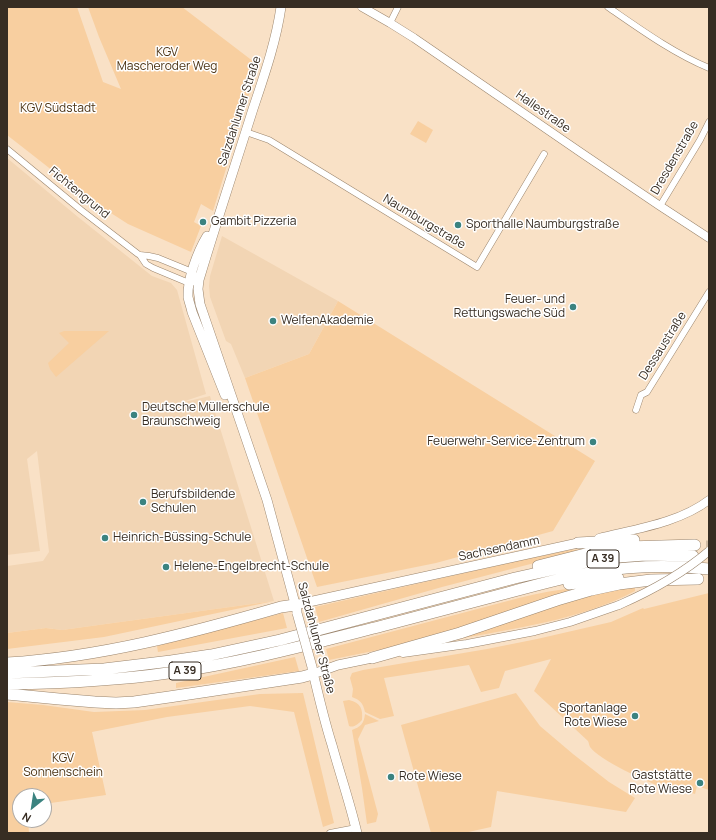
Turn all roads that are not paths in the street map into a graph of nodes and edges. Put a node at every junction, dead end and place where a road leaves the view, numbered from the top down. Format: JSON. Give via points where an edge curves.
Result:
{"nodes":[{"id":1,"x":281,"y":7,"type":"edge"},
{"id":2,"x":362,"y":7,"type":"edge"},
{"id":3,"x":398,"y":7,"type":"edge"},
{"id":4,"x":608,"y":7,"type":"edge"},
{"id":5,"x":390,"y":23,"type":"junction"},
{"id":6,"x":709,"y":68,"type":"edge"},
{"id":7,"x":709,"y":122,"type":"edge"},
{"id":8,"x":246,"y":132,"type":"junction"},
{"id":9,"x":7,"y":149,"type":"edge"},
{"id":10,"x":544,"y":154,"type":"dead end"},
{"id":11,"x":660,"y":206,"type":"junction"},
{"id":12,"x":217,"y":221,"type":"junction"},
{"id":13,"x":709,"y":238,"type":"edge"},
{"id":14,"x":138,"y":254,"type":"dead end"},
{"id":15,"x":192,"y":272,"type":"junction"},
{"id":16,"x":199,"y":280,"type":"junction"},
{"id":17,"x":189,"y":283,"type":"junction"},
{"id":18,"x":709,"y":292,"type":"edge"},
{"id":19,"x":234,"y":405,"type":"junction"},
{"id":20,"x":636,"y":410,"type":"dead end"},
{"id":21,"x":708,"y":503,"type":"edge"},
{"id":22,"x":578,"y":543,"type":"junction"},
{"id":23,"x":701,"y":549,"type":"edge"},
{"id":24,"x":709,"y":569,"type":"edge"},
{"id":25,"x":704,"y":580,"type":"edge"},
{"id":26,"x":527,"y":588,"type":"junction"},
{"id":27,"x":296,"y":609,"type":"junction"},
{"id":28,"x":372,"y":658,"type":"junction"},
{"id":29,"x":7,"y":663,"type":"edge"},
{"id":30,"x":313,"y":670,"type":"junction"},
{"id":31,"x":7,"y":673,"type":"edge"},
{"id":32,"x":7,"y":684,"type":"edge"},
{"id":33,"x":7,"y":694,"type":"edge"},
{"id":34,"x":356,"y":830,"type":"edge"},
{"id":35,"x":330,"y":833,"type":"edge"}],
"edges":[{"from":1,"to":8,"type":"main road","name":"Salzdahlumer Straße","via":[[271,52]]},
{"from":2,"to":5,"type":"street","name":"Hallestraße"},
{"from":3,"to":5,"type":"street"},
{"from":4,"to":6,"type":"street","via":[[672,49]]},
{"from":5,"to":11,"type":"street","name":"Hallestraße"},
{"from":7,"to":11,"type":"street","name":"Dresdenstraße"},
{"from":8,"to":10,"type":"street","name":"Naumburgstraße","via":[[269,140],[478,267]]},
{"from":8,"to":12,"type":"main road","name":"Salzdahlumer Straße"},
{"from":9,"to":14,"type":"street","name":"Fichtengrund"},
{"from":11,"to":13,"type":"street","name":"Hallestraße"},
{"from":12,"to":15,"type":"main road","name":"Salzdahlumer Straße","via":[[205,239]]},
{"from":12,"to":16,"type":"main road","name":"Salzdahlumer Straße"},
{"from":15,"to":16,"type":"street"},
{"from":15,"to":17,"type":"main road","name":"Salzdahlumer Straße"},
{"from":15,"to":17,"type":"street","via":[[158,258],[140,255],[146,264]]},
{"from":16,"to":17,"type":"street"},
{"from":16,"to":19,"type":"main road","name":"Salzdahlumer Straße","via":[[200,304]]},
{"from":17,"to":19,"type":"main road","name":"Salzdahlumer Straße","via":[[188,299],[192,312],[224,394]]},
{"from":18,"to":20,"type":"street","name":"Dessaustraße","via":[[647,392],[641,395]]},
{"from":19,"to":27,"type":"main road","name":"Salzdahlumer Straße","via":[[267,500]]},
{"from":21,"to":22,"type":"street","name":"Sachsendamm","via":[[663,522]]},
{"from":22,"to":23,"type":"highway","via":[[668,541]]},
{"from":22,"to":27,"type":"main road","name":"Sachsendamm"},
{"from":23,"to":28,"type":"street","bridge":true,"via":[[682,572],[661,585],[619,605],[570,622],[467,644]]},
{"from":23,"to":31,"type":"highway","number":"A 39","via":[[628,547],[597,551],[539,566],[516,578],[280,640],[211,655],[104,669]]},
{"from":24,"to":26,"type":"highway","number":"A 39","via":[[648,567],[614,570],[579,575]]},
{"from":25,"to":26,"type":"highway","via":[[639,575]]},
{"from":25,"to":28,"type":"highway","via":[[651,580],[591,590],[460,634]]},
{"from":26,"to":32,"type":"highway","number":"A 39","via":[[289,650],[224,664],[115,679]]},
{"from":27,"to":29,"type":"highway","via":[[281,607],[186,634],[126,647]]},
{"from":27,"to":30,"type":"main road","name":"Salzdahlumer Straße","bridge":true},
{"from":28,"to":30,"type":"main road"},
{"from":30,"to":33,"type":"highway","via":[[302,677],[122,703]]},
{"from":30,"to":34,"type":"main road","name":"Salzdahlumer Straße"},
{"from":34,"to":35,"type":"street"}]}
